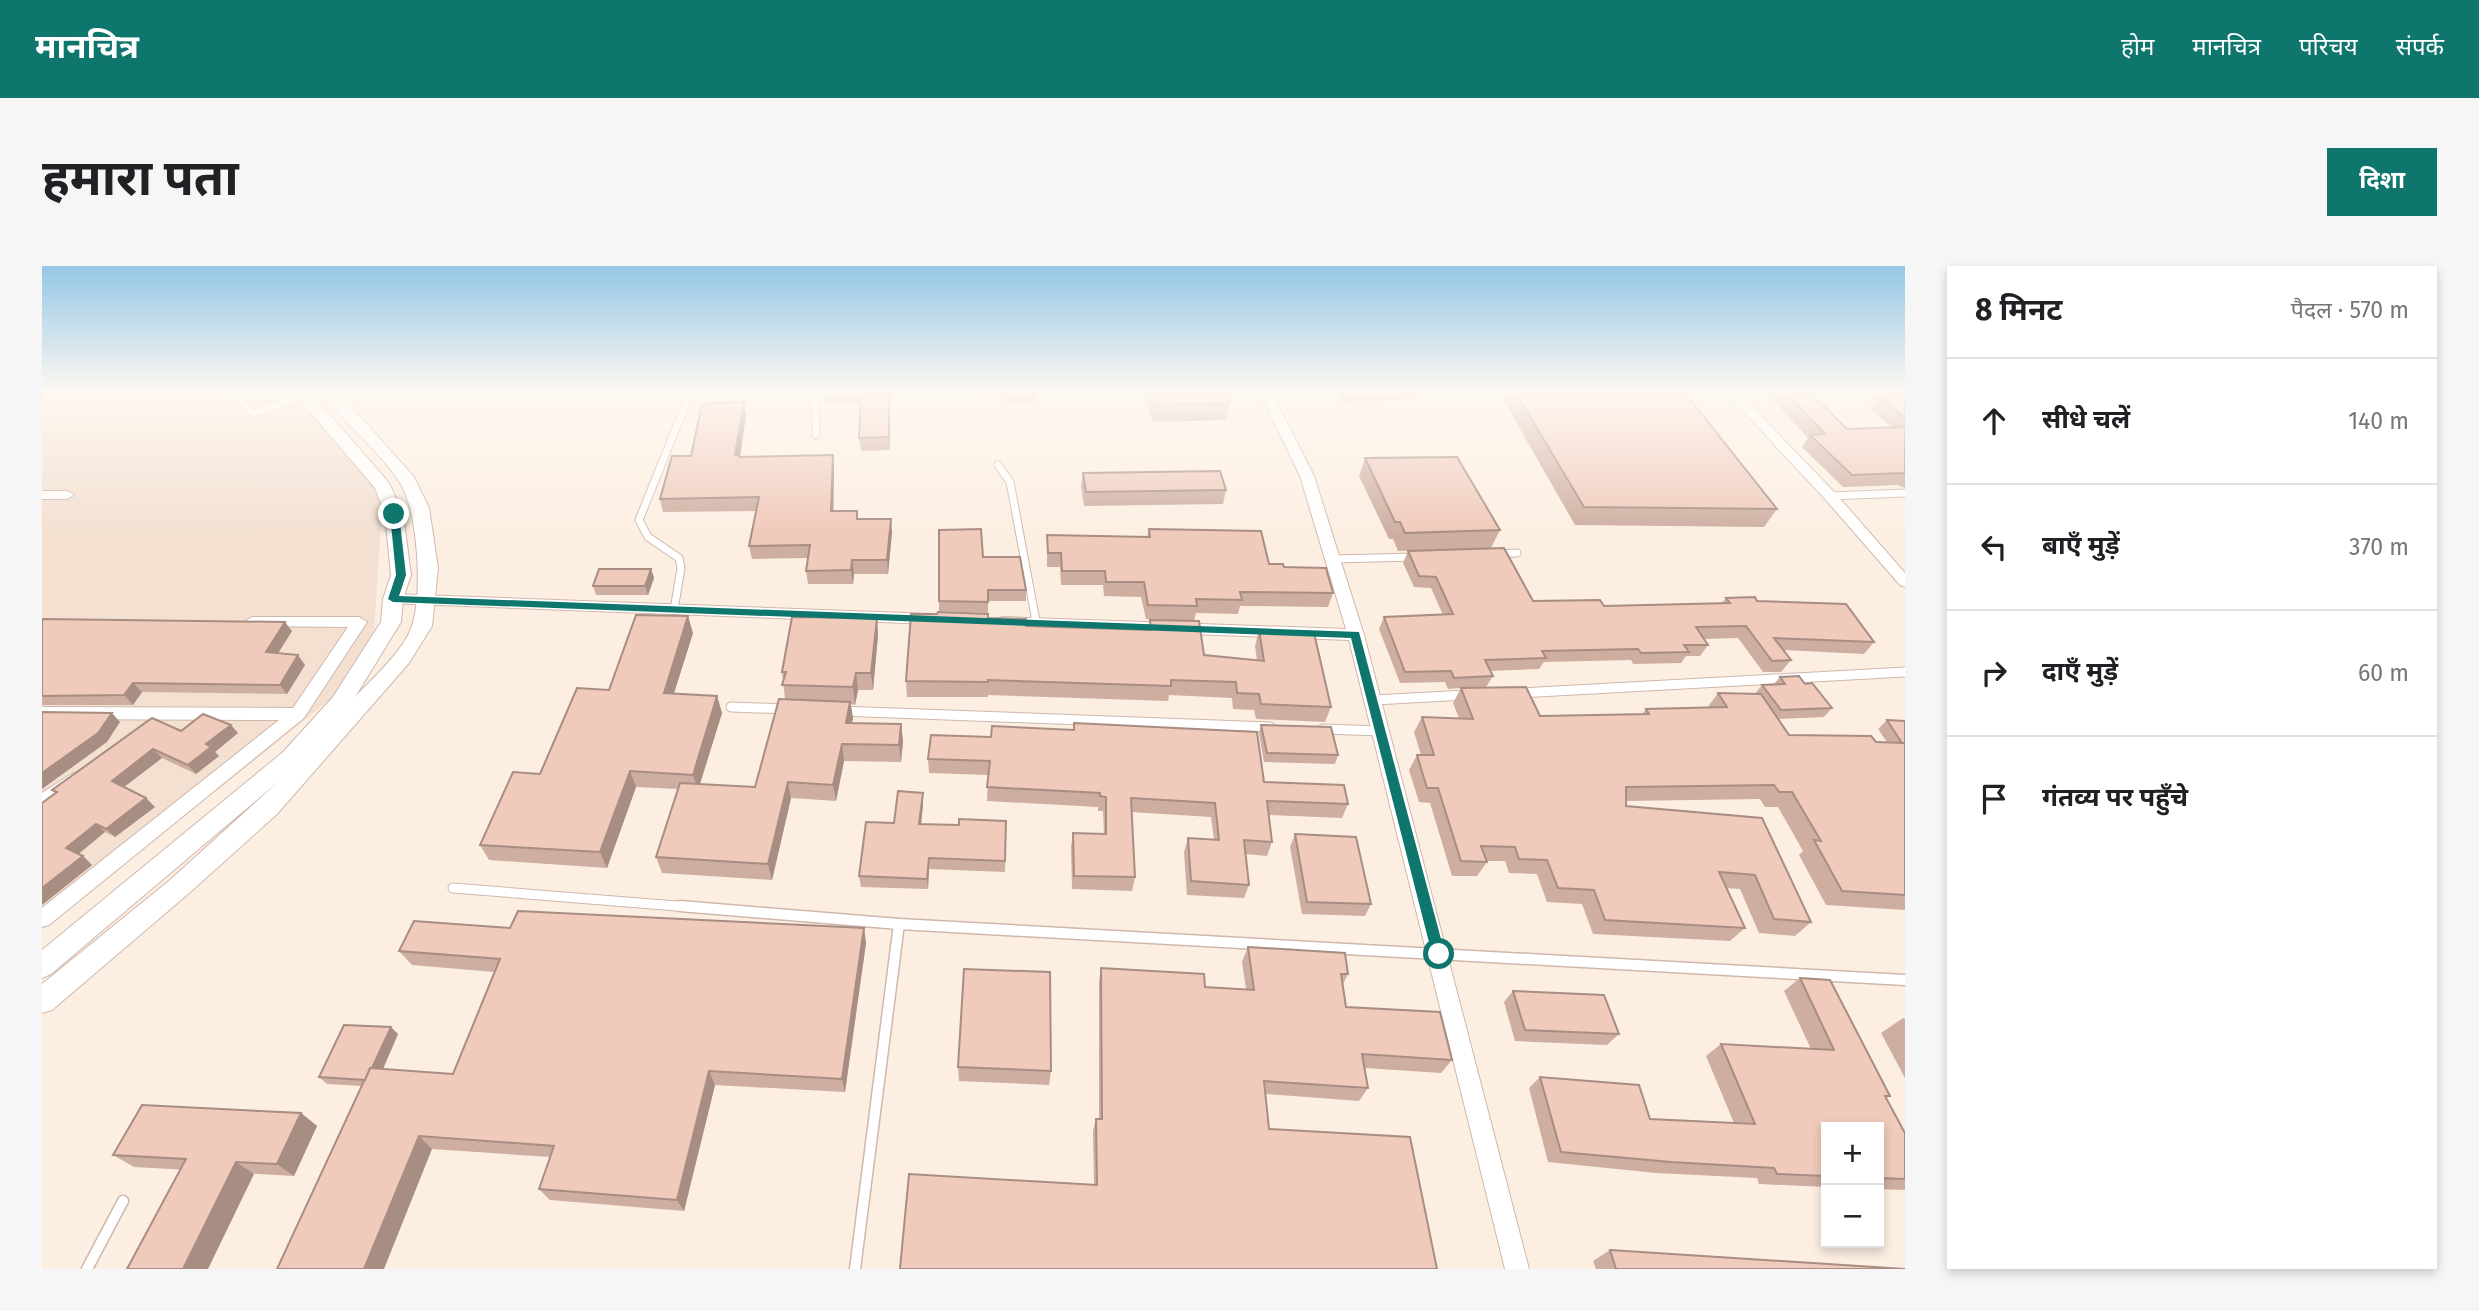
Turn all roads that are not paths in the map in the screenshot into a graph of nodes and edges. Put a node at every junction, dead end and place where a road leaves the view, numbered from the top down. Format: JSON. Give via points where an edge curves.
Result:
{"nodes":[{"id":1,"x":344,"y":440,"type":"edge"},
{"id":2,"x":371,"y":440,"type":"edge"},
{"id":3,"x":671,"y":440,"type":"edge"},
{"id":4,"x":1289,"y":440,"type":"edge"},
{"id":5,"x":1777,"y":440,"type":"edge"},
{"id":6,"x":998,"y":465,"type":"dead end"},
{"id":7,"x":1905,"y":493,"type":"edge"},
{"id":8,"x":42,"y":495,"type":"edge"},
{"id":9,"x":67,"y":495,"type":"dead end"},
{"id":10,"x":1830,"y":496,"type":"junction"},
{"id":11,"x":1517,"y":553,"type":"dead end"},
{"id":12,"x":1490,"y":554,"type":"edge"},
{"id":13,"x":1425,"y":556,"type":"edge"},
{"id":14,"x":1333,"y":559,"type":"junction"},
{"id":15,"x":1905,"y":582,"type":"edge"},
{"id":16,"x":393,"y":599,"type":"junction"},
{"id":17,"x":426,"y":600,"type":"junction"},
{"id":18,"x":674,"y":610,"type":"junction"},
{"id":19,"x":953,"y":620,"type":"edge"},
{"id":20,"x":981,"y":621,"type":"edge"},
{"id":21,"x":235,"y":622,"type":"edge"},
{"id":22,"x":1037,"y":623,"type":"junction"},
{"id":23,"x":1356,"y":635,"type":"junction"},
{"id":24,"x":1905,"y":672,"type":"edge"},
{"id":25,"x":1514,"y":693,"type":"edge"},
{"id":26,"x":1472,"y":695,"type":"edge"},
{"id":27,"x":1374,"y":700,"type":"junction"},
{"id":28,"x":731,"y":707,"type":"dead end"},
{"id":29,"x":800,"y":710,"type":"edge"},
{"id":30,"x":828,"y":710,"type":"edge"},
{"id":31,"x":42,"y":712,"type":"edge"},
{"id":32,"x":162,"y":713,"type":"junction"},
{"id":33,"x":298,"y":715,"type":"junction"},
{"id":34,"x":1284,"y":727,"type":"edge"},
{"id":35,"x":1311,"y":728,"type":"edge"},
{"id":36,"x":141,"y":729,"type":"edge"},
{"id":37,"x":1381,"y":731,"type":"junction"},
{"id":38,"x":88,"y":768,"type":"edge"},
{"id":39,"x":43,"y":801,"type":"edge"},
{"id":40,"x":453,"y":888,"type":"dead end"},
{"id":41,"x":42,"y":919,"type":"edge"},
{"id":42,"x":899,"y":924,"type":"junction"},
{"id":43,"x":1439,"y":954,"type":"junction"},
{"id":44,"x":43,"y":964,"type":"edge"},
{"id":45,"x":1819,"y":975,"type":"junction"},
{"id":46,"x":1905,"y":980,"type":"edge"},
{"id":47,"x":1825,"y":987,"type":"edge"},
{"id":48,"x":42,"y":1001,"type":"edge"},
{"id":49,"x":123,"y":1201,"type":"dead end"},
{"id":50,"x":87,"y":1269,"type":"edge"},
{"id":51,"x":855,"y":1269,"type":"edge"},
{"id":52,"x":1517,"y":1269,"type":"edge"}],
"edges":[{"from":1,"to":16,"type":"street","via":[[383,487],[394,514],[401,575]]},
{"from":2,"to":17,"type":"street","via":[[408,481],[420,508],[428,568]]},
{"from":3,"to":18,"type":"lane","via":[[638,527],[679,558]]},
{"from":4,"to":14,"type":"street","via":[[1307,476]]},
{"from":5,"to":10,"type":"street"},
{"from":6,"to":22,"type":"lane","via":[[1010,482]]},
{"from":7,"to":10,"type":"lane"},
{"from":8,"to":9,"type":"street"},
{"from":10,"to":15,"type":"street"},
{"from":11,"to":12,"type":"lane"},
{"from":13,"to":14,"type":"lane"},
{"from":14,"to":23,"type":"street"},
{"from":16,"to":17,"type":"street"},
{"from":16,"to":44,"type":"street","via":[[391,622],[368,662],[341,703],[291,758]]},
{"from":17,"to":18,"type":"street"},
{"from":17,"to":48,"type":"street","via":[[422,626],[402,658],[269,807]]},
{"from":18,"to":19,"type":"street"},
{"from":20,"to":22,"type":"street"},
{"from":21,"to":33,"type":"street","via":[[359,622]]},
{"from":22,"to":23,"type":"street"},
{"from":23,"to":27,"type":"street"},
{"from":24,"to":25,"type":"lane"},
{"from":26,"to":27,"type":"lane"},
{"from":27,"to":37,"type":"street"},
{"from":28,"to":29,"type":"lane"},
{"from":30,"to":34,"type":"lane"},
{"from":31,"to":32,"type":"street"},
{"from":32,"to":33,"type":"street"},
{"from":32,"to":36,"type":"street"},
{"from":33,"to":41,"type":"street"},
{"from":35,"to":37,"type":"lane"},
{"from":37,"to":43,"type":"street"},
{"from":38,"to":39,"type":"street"},
{"from":40,"to":42,"type":"lane"},
{"from":42,"to":43,"type":"lane"},
{"from":42,"to":51,"type":"lane"},
{"from":43,"to":45,"type":"lane"},
{"from":43,"to":52,"type":"street"},
{"from":45,"to":46,"type":"lane"},
{"from":45,"to":47,"type":"lane"},
{"from":49,"to":50,"type":"lane"}]}
